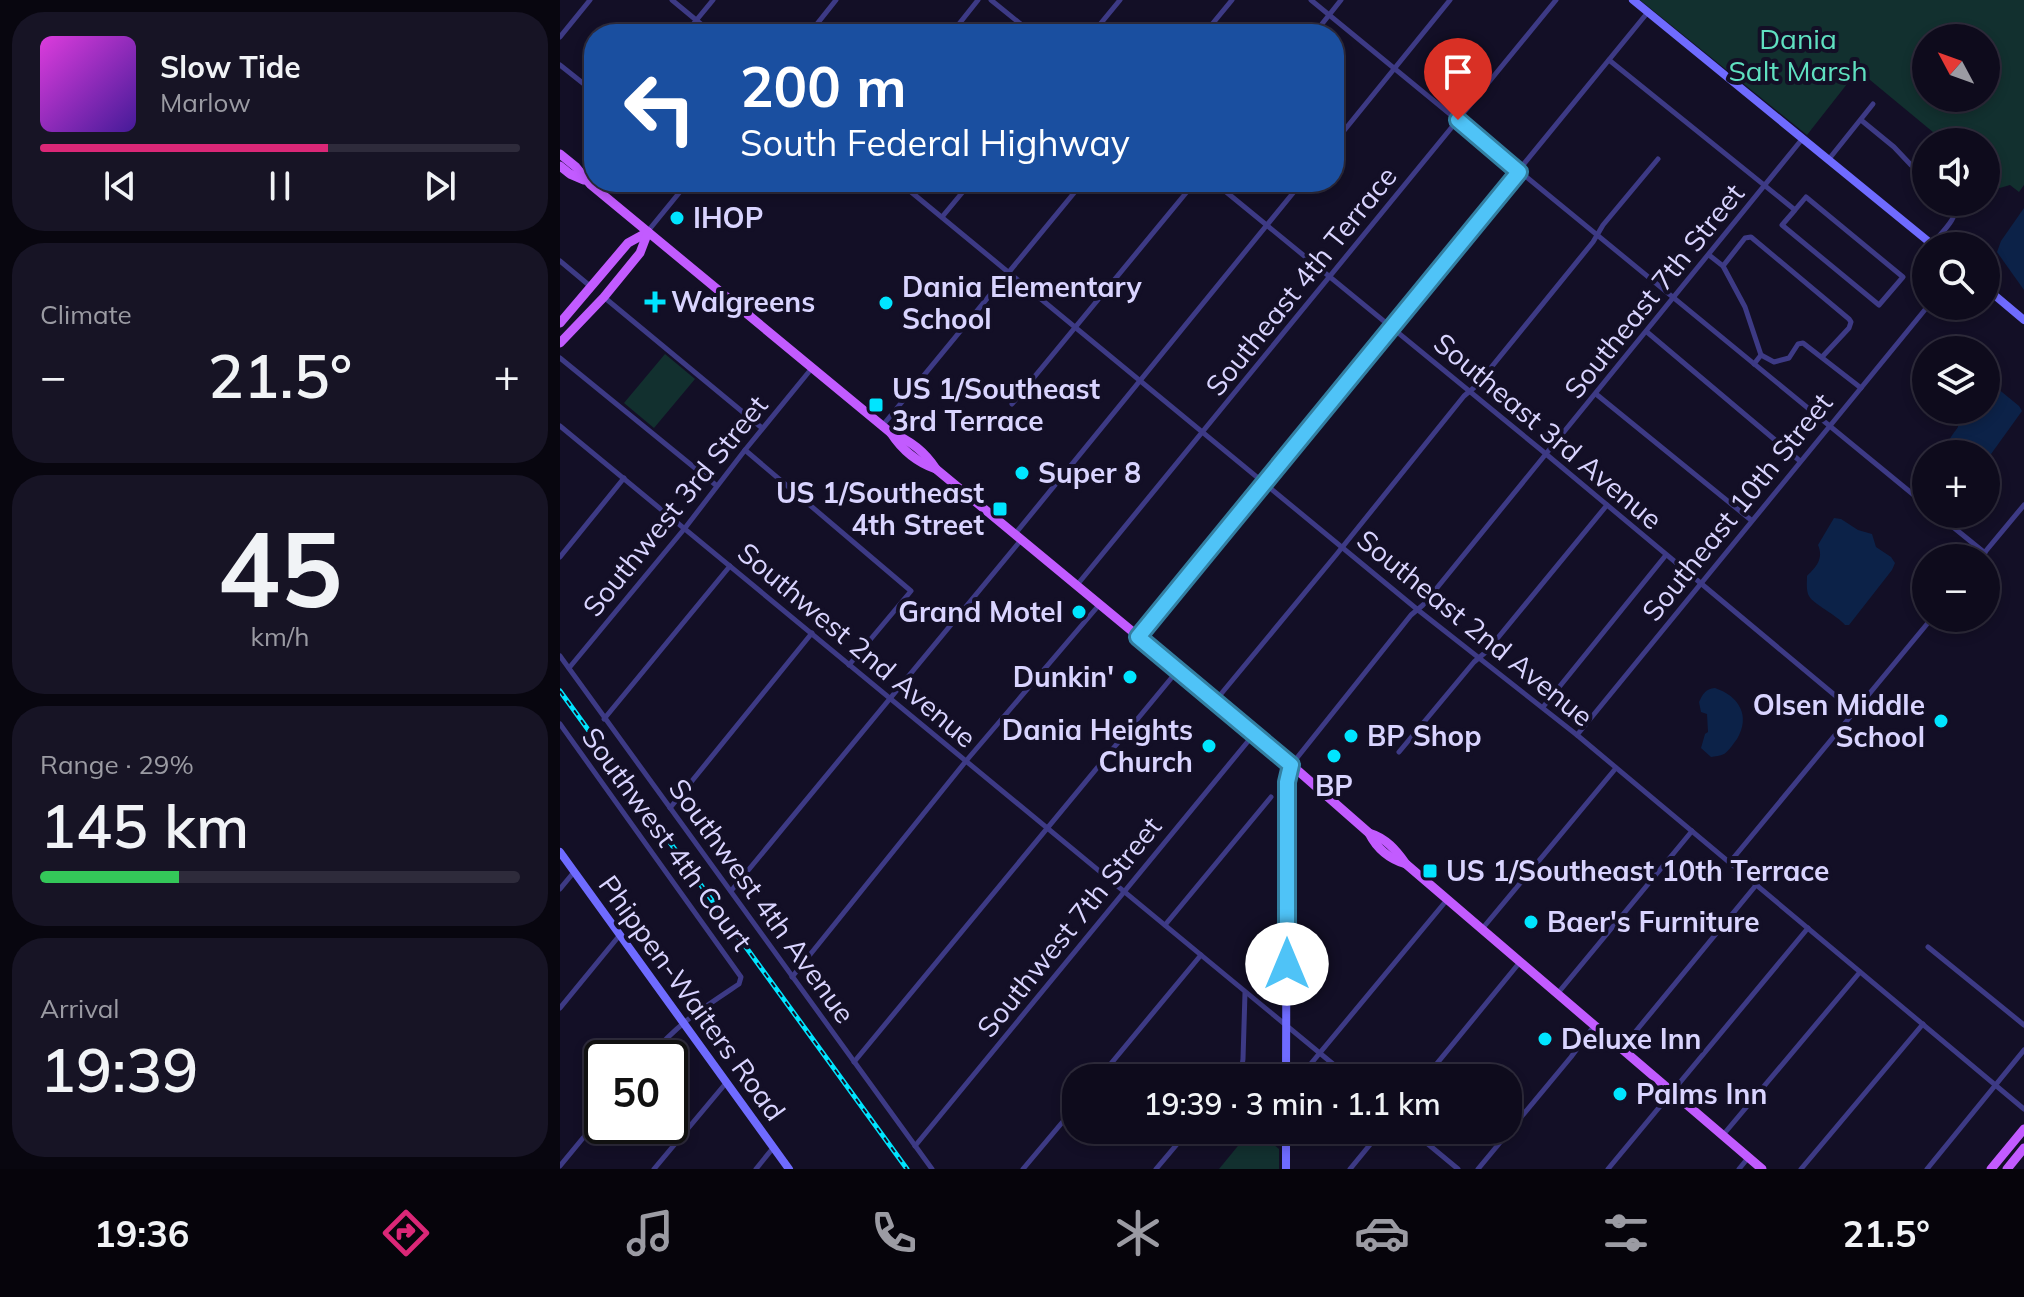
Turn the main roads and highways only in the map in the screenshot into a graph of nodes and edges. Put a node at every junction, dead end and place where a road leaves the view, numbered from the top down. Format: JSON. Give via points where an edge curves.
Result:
{"nodes":[{"id":1,"x":560,"y":154,"type":"edge"},
{"id":2,"x":560,"y":166,"type":"edge"},
{"id":3,"x":584,"y":177,"type":"edge"},
{"id":4,"x":584,"y":179,"type":"edge"},
{"id":5,"x":600,"y":192,"type":"edge"},
{"id":6,"x":648,"y":232,"type":"junction"},
{"id":7,"x":560,"y":323,"type":"edge"},
{"id":8,"x":560,"y":343,"type":"edge"},
{"id":9,"x":2024,"y":1129,"type":"edge"},
{"id":10,"x":2024,"y":1148,"type":"edge"},
{"id":11,"x":1762,"y":1169,"type":"edge"},
{"id":12,"x":1991,"y":1169,"type":"edge"},
{"id":13,"x":2007,"y":1169,"type":"edge"}],
"edges":[{"from":1,"to":3,"type":"main road"},
{"from":2,"to":4,"type":"main road"},
{"from":5,"to":6,"type":"main road"},
{"from":6,"to":7,"type":"main road","via":[[628,243]]},
{"from":6,"to":8,"type":"main road","via":[[640,253]]},
{"from":6,"to":11,"type":"main road","via":[[928,457],[936,469],[1255,733],[1369,833],[1374,844],[1406,864]]},
{"from":9,"to":12,"type":"main road"},
{"from":10,"to":13,"type":"main road"}]}
